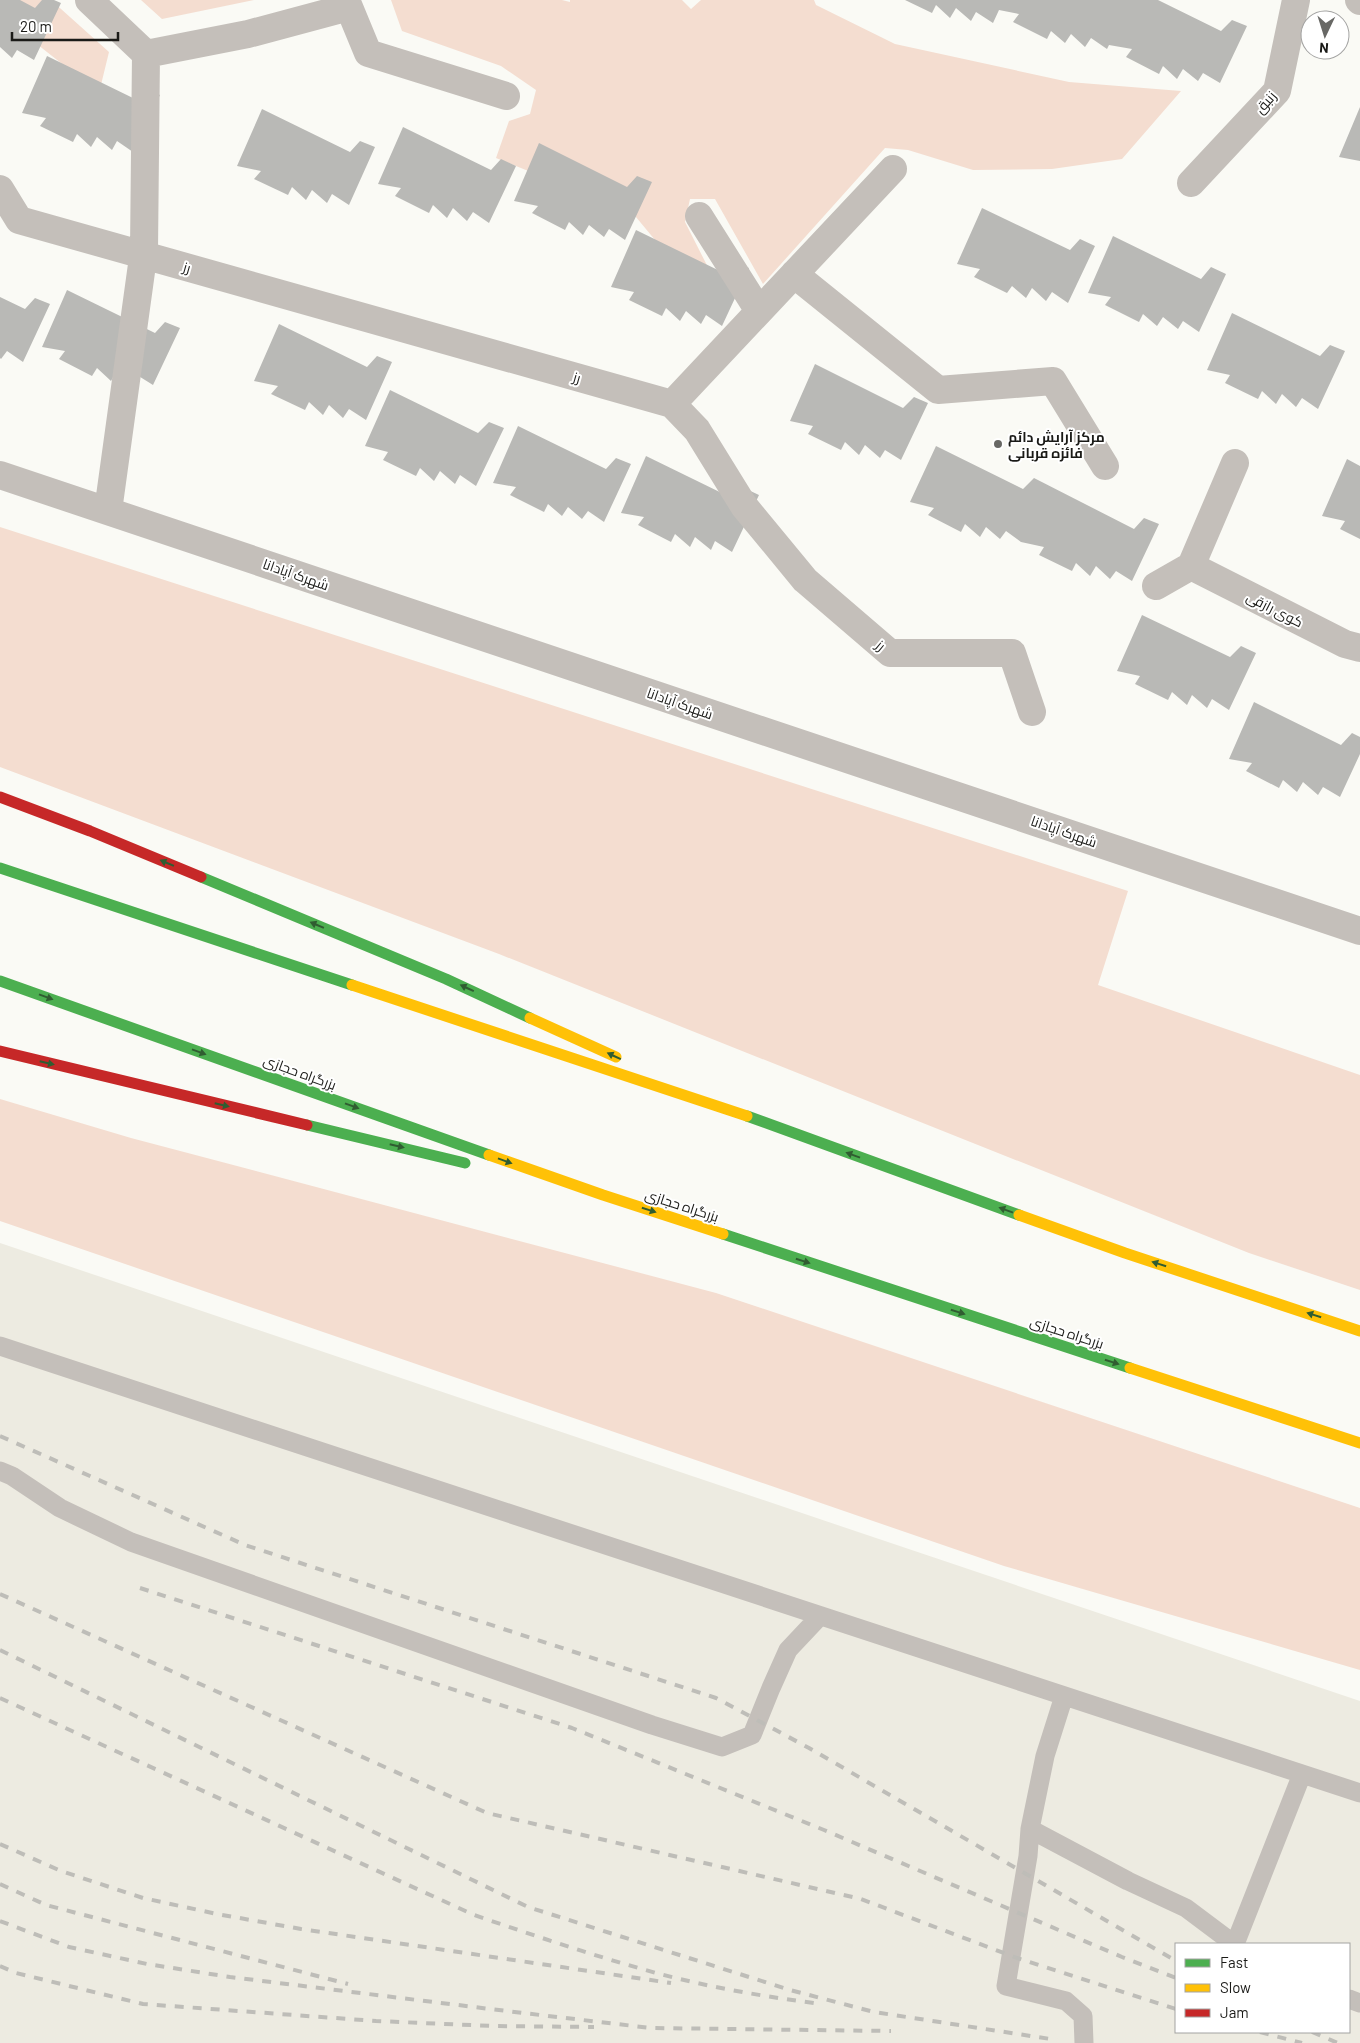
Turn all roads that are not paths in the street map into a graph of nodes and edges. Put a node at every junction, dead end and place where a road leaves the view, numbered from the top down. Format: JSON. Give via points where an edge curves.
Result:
{"nodes":[{"id":1,"x":89,"y":0,"type":"edge"},
{"id":2,"x":1296,"y":0,"type":"edge"},
{"id":3,"x":146,"y":54,"type":"junction"},
{"id":4,"x":506,"y":96,"type":"dead end"},
{"id":5,"x":893,"y":169,"type":"dead end"},
{"id":6,"x":1191,"y":182,"type":"dead end"},
{"id":7,"x":0,"y":189,"type":"edge"},
{"id":8,"x":699,"y":216,"type":"dead end"},
{"id":9,"x":143,"y":254,"type":"junction"},
{"id":10,"x":794,"y":274,"type":"junction"},
{"id":11,"x":759,"y":311,"type":"junction"},
{"id":12,"x":672,"y":404,"type":"junction"},
{"id":13,"x":1234,"y":463,"type":"dead end"},
{"id":14,"x":1105,"y":466,"type":"dead end"},
{"id":15,"x":0,"y":475,"type":"edge"},
{"id":16,"x":108,"y":511,"type":"junction"},
{"id":17,"x":1191,"y":566,"type":"junction"},
{"id":18,"x":1156,"y":586,"type":"dead end"},
{"id":19,"x":1360,"y":648,"type":"edge"},
{"id":20,"x":1032,"y":712,"type":"dead end"},
{"id":21,"x":0,"y":796,"type":"edge"},
{"id":22,"x":0,"y":868,"type":"edge"},
{"id":23,"x":1360,"y":931,"type":"edge"},
{"id":24,"x":0,"y":981,"type":"edge"},
{"id":25,"x":0,"y":1051,"type":"edge"},
{"id":26,"x":623,"y":1060,"type":"dead end"},
{"id":27,"x":641,"y":1068,"type":"dead end"},
{"id":28,"x":738,"y":1114,"type":"junction"},
{"id":29,"x":476,"y":1165,"type":"dead end"},
{"id":30,"x":496,"y":1170,"type":"dead end"},
{"id":31,"x":603,"y":1195,"type":"junction"},
{"id":32,"x":1360,"y":1331,"type":"edge"},
{"id":33,"x":0,"y":1346,"type":"edge"},
{"id":34,"x":1360,"y":1444,"type":"edge"},
{"id":35,"x":0,"y":1471,"type":"edge"},
{"id":36,"x":820,"y":1616,"type":"junction"},
{"id":37,"x":1064,"y":1696,"type":"junction"},
{"id":38,"x":1302,"y":1774,"type":"junction"},
{"id":39,"x":1360,"y":1794,"type":"edge"},
{"id":40,"x":1030,"y":1829,"type":"junction"},
{"id":41,"x":1233,"y":1943,"type":"edge"},
{"id":42,"x":1234,"y":1943,"type":"edge"},
{"id":43,"x":1084,"y":2043,"type":"edge"}],
"edges":[{"from":1,"to":3,"type":"street"},
{"from":2,"to":6,"type":"street","name":"زنبق","via":[[1277,91]]},
{"from":3,"to":4,"type":"street","via":[[248,34],[349,7],[368,53]]},
{"from":3,"to":9,"type":"street"},
{"from":5,"to":10,"type":"street"},
{"from":7,"to":9,"type":"street","name":"رز","via":[[19,220]]},
{"from":8,"to":11,"type":"street"},
{"from":9,"to":12,"type":"street","name":"رز"},
{"from":9,"to":16,"type":"street"},
{"from":10,"to":11,"type":"street"},
{"from":10,"to":14,"type":"street","via":[[938,390],[1053,381]]},
{"from":11,"to":12,"type":"street"},
{"from":12,"to":20,"type":"street","name":"رز","via":[[697,430],[744,506],[804,580],[890,652],[1012,653]]},
{"from":13,"to":17,"type":"street"},
{"from":15,"to":16,"type":"street","name":"شهرک آپادانا"},
{"from":16,"to":23,"type":"street","name":"شهرک آپادانا"},
{"from":17,"to":18,"type":"street"},
{"from":17,"to":19,"type":"street","name":"کوی رازقی","via":[[1344,644]]},
{"from":26,"to":21,"type":"highway","one_way":true,"via":[[446,979]]},
{"from":22,"to":28,"type":"highway"},
{"from":24,"to":31,"type":"highway","name":"بزرگراه حجازی","one_way":true},
{"from":25,"to":29,"type":"highway","one_way":true},
{"from":27,"to":28,"type":"highway"},
{"from":32,"to":28,"type":"highway","one_way":true,"via":[[1125,1253]]},
{"from":30,"to":31,"type":"highway"},
{"from":31,"to":34,"type":"highway","name":"بزرگراه حجازی","one_way":true},
{"from":33,"to":36,"type":"lane"},
{"from":35,"to":36,"type":"lane","via":[[60,1508],[132,1542],[722,1747],[752,1735],[788,1650]]},
{"from":36,"to":37,"type":"lane"},
{"from":37,"to":38,"type":"lane"},
{"from":37,"to":40,"type":"lane","via":[[1045,1756]]},
{"from":38,"to":39,"type":"lane"},
{"from":38,"to":42,"type":"lane"},
{"from":40,"to":41,"type":"lane","via":[[1186,1908]]},
{"from":40,"to":43,"type":"lane","via":[[1006,1986],[1066,2001],[1083,2016]]}]}
